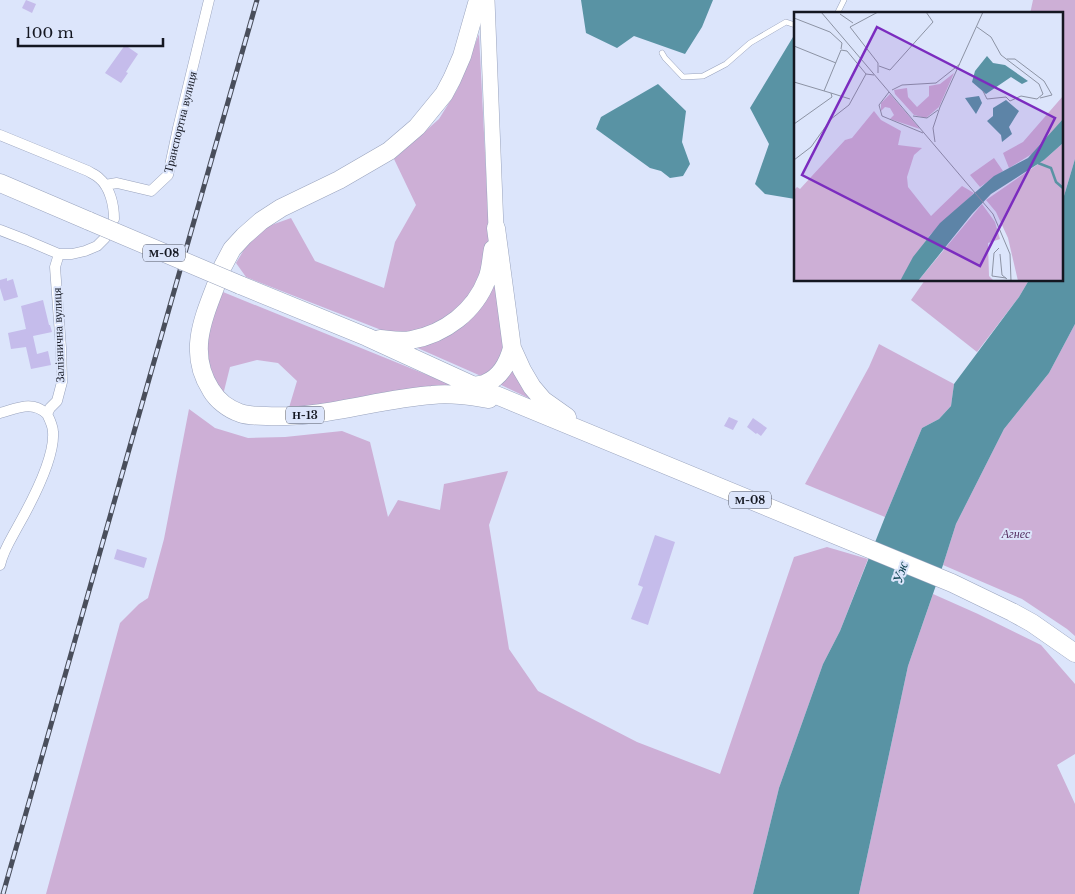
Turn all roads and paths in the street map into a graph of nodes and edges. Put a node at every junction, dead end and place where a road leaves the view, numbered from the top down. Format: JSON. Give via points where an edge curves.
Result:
{"nodes":[{"id":1,"x":209,"y":0,"type":"edge"},
{"id":2,"x":478,"y":0,"type":"edge"},
{"id":3,"x":486,"y":0,"type":"edge"},
{"id":4,"x":844,"y":0,"type":"edge"},
{"id":5,"x":838,"y":12,"type":"edge"},
{"id":6,"x":794,"y":25,"type":"edge"},
{"id":7,"x":662,"y":53,"type":"dead end"},
{"id":8,"x":0,"y":135,"type":"edge"},
{"id":9,"x":0,"y":184,"type":"edge"},
{"id":10,"x":105,"y":186,"type":"junction"},
{"id":11,"x":114,"y":220,"type":"dead end"},
{"id":12,"x":496,"y":228,"type":"junction"},
{"id":13,"x":0,"y":230,"type":"edge"},
{"id":14,"x":105,"y":238,"type":"dead end"},
{"id":15,"x":59,"y":254,"type":"junction"},
{"id":16,"x":223,"y":266,"type":"dead end"},
{"id":17,"x":216,"y":285,"type":"dead end"},
{"id":18,"x":367,"y":338,"type":"junction"},
{"id":19,"x":512,"y":348,"type":"junction"},
{"id":20,"x":474,"y":386,"type":"junction"},
{"id":21,"x":517,"y":404,"type":"junction"},
{"id":22,"x":0,"y":413,"type":"edge"},
{"id":23,"x":47,"y":414,"type":"junction"},
{"id":24,"x":592,"y":434,"type":"junction"},
{"id":25,"x":0,"y":565,"type":"edge"},
{"id":26,"x":1075,"y":653,"type":"edge"}],
"edges":[{"from":1,"to":10,"type":"street","name":"Транспортна вулиця","via":[[168,175],[151,191],[118,183]]},
{"from":2,"to":16,"type":"highway","via":[[452,79],[444,94],[417,126],[390,151],[261,221],[232,249]]},
{"from":3,"to":12,"type":"main road"},
{"from":4,"to":5,"type":"lane"},
{"from":6,"to":7,"type":"lane","via":[[786,22],[703,76],[683,77]]},
{"from":8,"to":10,"type":"street","via":[[88,171]]},
{"from":9,"to":18,"type":"highway","number":"М-08","bridge":true},
{"from":10,"to":11,"type":"street"},
{"from":12,"to":18,"type":"highway","via":[[488,277],[480,294],[462,316],[446,327],[411,340]]},
{"from":12,"to":19,"type":"highway"},
{"from":13,"to":15,"type":"street"},
{"from":14,"to":15,"type":"street","via":[[85,251]]},
{"from":15,"to":23,"type":"street","name":"Залізнична вулиця","via":[[55,267],[62,382],[57,401]]},
{"from":17,"to":21,"type":"highway","number":"Н-13","via":[[202,325],[198,356],[200,368],[213,394],[224,405],[240,413],[279,417],[456,394]]},
{"from":18,"to":20,"type":"highway","number":"М-08"},
{"from":19,"to":20,"type":"highway","via":[[508,361],[496,377]]},
{"from":19,"to":24,"type":"highway","via":[[532,388],[543,400]]},
{"from":20,"to":21,"type":"highway","number":"М-08"},
{"from":21,"to":24,"type":"highway","number":"М-08"},
{"from":22,"to":23,"type":"street","via":[[33,406]]},
{"from":23,"to":25,"type":"street","via":[[54,432],[47,465],[35,497],[5,549]]},
{"from":24,"to":26,"type":"highway","number":"М-08","via":[[979,596],[1032,623]]}]}
